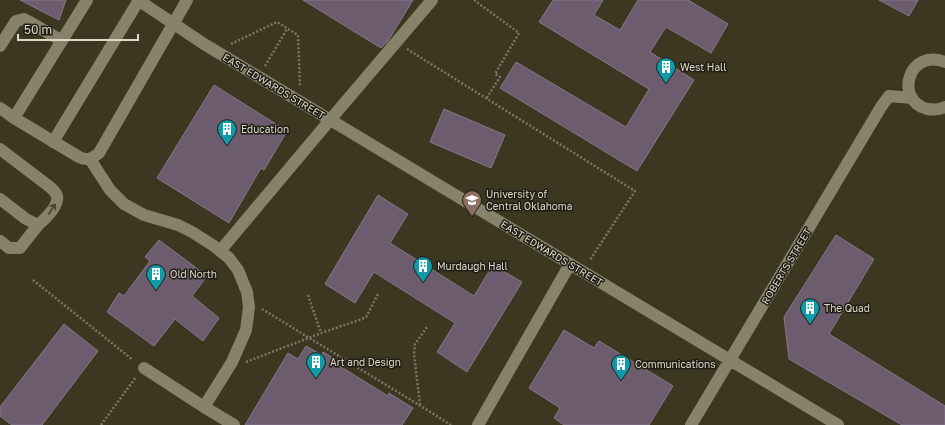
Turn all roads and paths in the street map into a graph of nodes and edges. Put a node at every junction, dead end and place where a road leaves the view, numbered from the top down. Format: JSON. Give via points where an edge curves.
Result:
{"nodes":[{"id":1,"x":87,"y":0,"type":"edge"},
{"id":2,"x":138,"y":0,"type":"edge"},
{"id":3,"x":187,"y":0,"type":"edge"},
{"id":4,"x":432,"y":0,"type":"edge"},
{"id":5,"x":474,"y":0,"type":"edge"},
{"id":6,"x":174,"y":23,"type":"junction"},
{"id":7,"x":287,"y":28,"type":"junction"},
{"id":8,"x":62,"y":41,"type":"junction"},
{"id":9,"x":396,"y":43,"type":"junction"},
{"id":10,"x":0,"y":46,"type":"edge"},
{"id":11,"x":216,"y":51,"type":"junction"},
{"id":12,"x":945,"y":62,"type":"edge"},
{"id":13,"x":258,"y":77,"type":"junction"},
{"id":14,"x":912,"y":98,"type":"junction"},
{"id":15,"x":486,"y":99,"type":"junction"},
{"id":16,"x":301,"y":102,"type":"junction"},
{"id":17,"x":0,"y":108,"type":"edge"},
{"id":18,"x":939,"y":108,"type":"edge"},
{"id":19,"x":945,"y":117,"type":"edge"},
{"id":20,"x":14,"y":118,"type":"junction"},
{"id":21,"x":330,"y":120,"type":"junction"},
{"id":22,"x":53,"y":142,"type":"junction"},
{"id":23,"x":0,"y":149,"type":"edge"},
{"id":24,"x":90,"y":159,"type":"junction"},
{"id":25,"x":0,"y":200,"type":"edge"},
{"id":26,"x":38,"y":225,"type":"junction"},
{"id":27,"x":0,"y":241,"type":"edge"},
{"id":28,"x":220,"y":251,"type":"junction"},
{"id":29,"x":570,"y":264,"type":"junction"},
{"id":30,"x":583,"y":272,"type":"junction"},
{"id":31,"x":33,"y":280,"type":"dead end"},
{"id":32,"x":378,"y":294,"type":"dead end"},
{"id":33,"x":308,"y":296,"type":"dead end"},
{"id":34,"x":248,"y":301,"type":"junction"},
{"id":35,"x":427,"y":327,"type":"dead end"},
{"id":36,"x":321,"y":334,"type":"junction"},
{"id":37,"x":310,"y":338,"type":"junction"},
{"id":38,"x":729,"y":360,"type":"junction"},
{"id":39,"x":144,"y":368,"type":"junction"},
{"id":40,"x":227,"y":370,"type":"junction"},
{"id":41,"x":420,"y":405,"type":"junction"},
{"id":42,"x":204,"y":407,"type":"junction"},
{"id":43,"x":101,"y":425,"type":"edge"},
{"id":44,"x":234,"y":425,"type":"edge"},
{"id":45,"x":451,"y":425,"type":"edge"},
{"id":46,"x":478,"y":425,"type":"edge"},
{"id":47,"x":690,"y":425,"type":"edge"},
{"id":48,"x":838,"y":425,"type":"edge"}],
"edges":[{"from":1,"to":8,"type":"street"},
{"from":2,"to":6,"type":"street","name":"EAST EDWARDS STREET"},
{"from":2,"to":22,"type":"street"},
{"from":3,"to":6,"type":"street"},
{"from":4,"to":9,"type":"street"},
{"from":5,"to":15,"type":"path","via":[[519,33],[495,74],[500,77]]},
{"from":6,"to":11,"type":"street","name":"EAST EDWARDS STREET"},
{"from":6,"to":24,"type":"street","via":[[99,153]]},
{"from":7,"to":11,"type":"path","via":[[277,22]]},
{"from":7,"to":13,"type":"path"},
{"from":7,"to":16,"type":"path","via":[[298,36]]},
{"from":8,"to":10,"type":"street","via":[[28,21],[20,20],[16,21]]},
{"from":8,"to":20,"type":"street"},
{"from":9,"to":15,"type":"path"},
{"from":9,"to":21,"type":"street"},
{"from":11,"to":13,"type":"street","name":"EAST EDWARDS STREET"},
{"from":12,"to":14,"type":"street","via":[[930,59],[915,67],[908,82]]},
{"from":13,"to":16,"type":"street","name":"EAST EDWARDS STREET"},
{"from":14,"to":18,"type":"street","via":[[925,108]]},
{"from":14,"to":38,"type":"street","name":"ROBERTS STREET","via":[[889,96]]},
{"from":15,"to":30,"type":"path","via":[[635,191]]},
{"from":16,"to":21,"type":"street","name":"EAST EDWARDS STREET"},
{"from":17,"to":20,"type":"street"},
{"from":18,"to":19,"type":"street"},
{"from":20,"to":22,"type":"street"},
{"from":21,"to":28,"type":"street"},
{"from":21,"to":29,"type":"street","name":"EAST EDWARDS STREET"},
{"from":22,"to":24,"type":"street","via":[[85,160]]},
{"from":26,"to":23,"type":"street","one_way":true,"via":[[51,211],[57,196],[54,190]]},
{"from":24,"to":28,"type":"street","via":[[110,190],[124,204],[144,215],[178,225]]},
{"from":25,"to":26,"type":"street"},
{"from":26,"to":27,"type":"street","via":[[20,248],[9,248]]},
{"from":28,"to":34,"type":"street","via":[[238,270]]},
{"from":29,"to":30,"type":"street","name":"EAST EDWARDS STREET"},
{"from":29,"to":46,"type":"street"},
{"from":30,"to":38,"type":"street","name":"EAST EDWARDS STREET"},
{"from":31,"to":39,"type":"path"},
{"from":32,"to":36,"type":"path","via":[[362,319]]},
{"from":33,"to":36,"type":"path"},
{"from":34,"to":37,"type":"path"},
{"from":34,"to":40,"type":"street","via":[[246,330]]},
{"from":35,"to":41,"type":"path","via":[[415,344],[414,354]]},
{"from":36,"to":37,"type":"path"},
{"from":37,"to":40,"type":"path"},
{"from":37,"to":41,"type":"path"},
{"from":38,"to":47,"type":"street","name":"ROBERTS STREET"},
{"from":38,"to":48,"type":"street","name":"EAST EDWARDS STREET"},
{"from":39,"to":42,"type":"street"},
{"from":39,"to":43,"type":"path"},
{"from":40,"to":42,"type":"street"},
{"from":41,"to":45,"type":"path"},
{"from":42,"to":44,"type":"street"}]}
